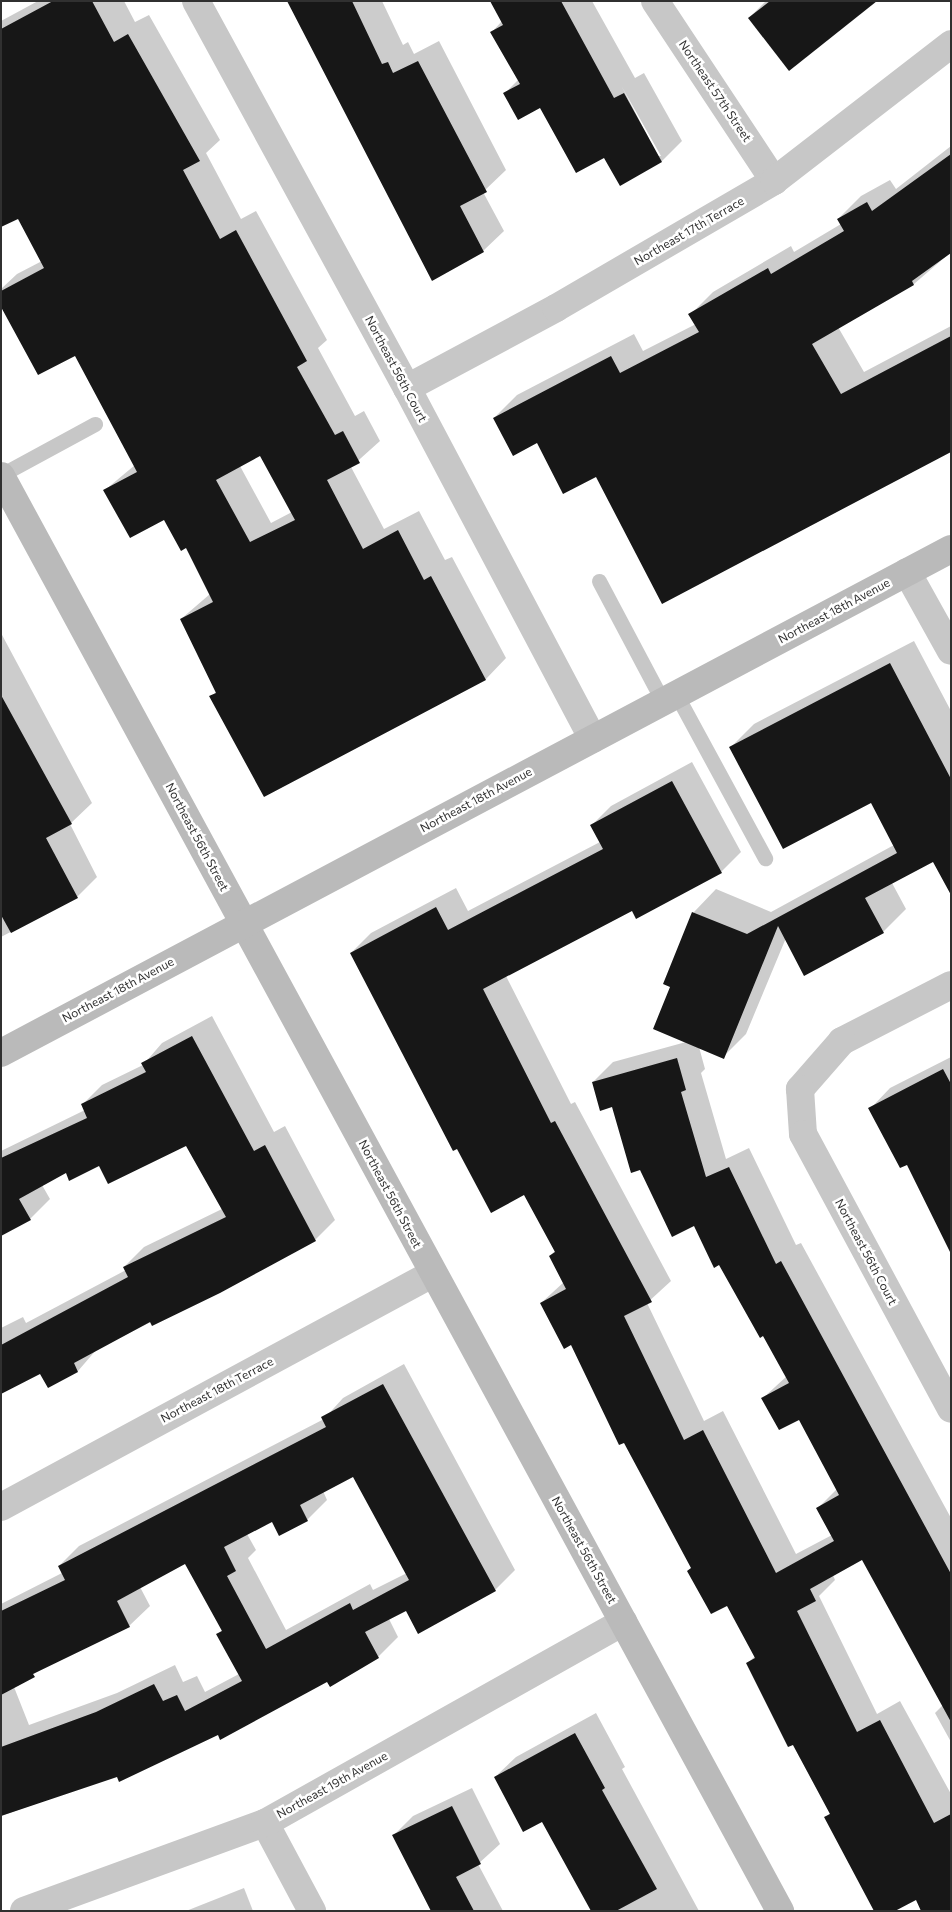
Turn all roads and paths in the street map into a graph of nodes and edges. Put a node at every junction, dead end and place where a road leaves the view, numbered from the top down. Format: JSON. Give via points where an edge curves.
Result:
{"nodes":[{"id":1,"x":196,"y":1,"type":"edge"},
{"id":2,"x":655,"y":1,"type":"edge"},
{"id":3,"x":951,"y":44,"type":"edge"},
{"id":4,"x":774,"y":181,"type":"junction"},
{"id":5,"x":407,"y":388,"type":"junction"},
{"id":6,"x":95,"y":424,"type":"dead end"},
{"id":7,"x":1,"y":475,"type":"edge"},
{"id":8,"x":951,"y":549,"type":"edge"},
{"id":9,"x":907,"y":572,"type":"junction"},
{"id":10,"x":600,"y":581,"type":"dead end"},
{"id":11,"x":951,"y":651,"type":"edge"},
{"id":12,"x":670,"y":698,"type":"junction"},
{"id":13,"x":592,"y":738,"type":"junction"},
{"id":14,"x":765,"y":858,"type":"dead end"},
{"id":15,"x":244,"y":922,"type":"junction"},
{"id":16,"x":951,"y":985,"type":"edge"},
{"id":17,"x":1,"y":1053,"type":"edge"},
{"id":18,"x":433,"y":1273,"type":"junction"},
{"id":19,"x":951,"y":1409,"type":"edge"},
{"id":20,"x":1,"y":1507,"type":"edge"},
{"id":21,"x":623,"y":1622,"type":"junction"},
{"id":22,"x":265,"y":1823,"type":"junction"},
{"id":23,"x":24,"y":1911,"type":"edge"},
{"id":24,"x":312,"y":1911,"type":"edge"},
{"id":25,"x":780,"y":1911,"type":"edge"}],
"edges":[{"from":1,"to":5,"type":"street","name":"Northeast 56th Court"},
{"from":2,"to":4,"type":"street","name":"Northeast 57th Street"},
{"from":3,"to":4,"type":"street","name":"Northeast 17th Terrace"},
{"from":4,"to":5,"type":"street","name":"Northeast 17th Terrace","via":[[556,308]]},
{"from":5,"to":13,"type":"street","name":"Northeast 56th Court"},
{"from":6,"to":7,"type":"lane"},
{"from":7,"to":15,"type":"street","name":"Northeast 56th Street"},
{"from":8,"to":9,"type":"street","name":"Northeast 18th Avenue"},
{"from":9,"to":11,"type":"street"},
{"from":9,"to":12,"type":"street","name":"Northeast 18th Avenue"},
{"from":10,"to":12,"type":"lane"},
{"from":12,"to":13,"type":"street","name":"Northeast 18th Avenue"},
{"from":12,"to":14,"type":"lane"},
{"from":13,"to":15,"type":"street","name":"Northeast 18th Avenue"},
{"from":15,"to":17,"type":"street","name":"Northeast 18th Avenue"},
{"from":15,"to":18,"type":"street","name":"Northeast 56th Street"},
{"from":16,"to":19,"type":"street","name":"Northeast 56th Court","via":[[842,1041],[800,1090],[802,1134]]},
{"from":18,"to":20,"type":"street","name":"Northeast 18th Terrace"},
{"from":18,"to":21,"type":"street","name":"Northeast 56th Street"},
{"from":21,"to":22,"type":"street","name":"Northeast 19th Avenue"},
{"from":21,"to":25,"type":"street","name":"Northeast 56th Street"},
{"from":22,"to":23,"type":"street","name":"Northeast 19th Avenue"},
{"from":22,"to":24,"type":"street"}]}
